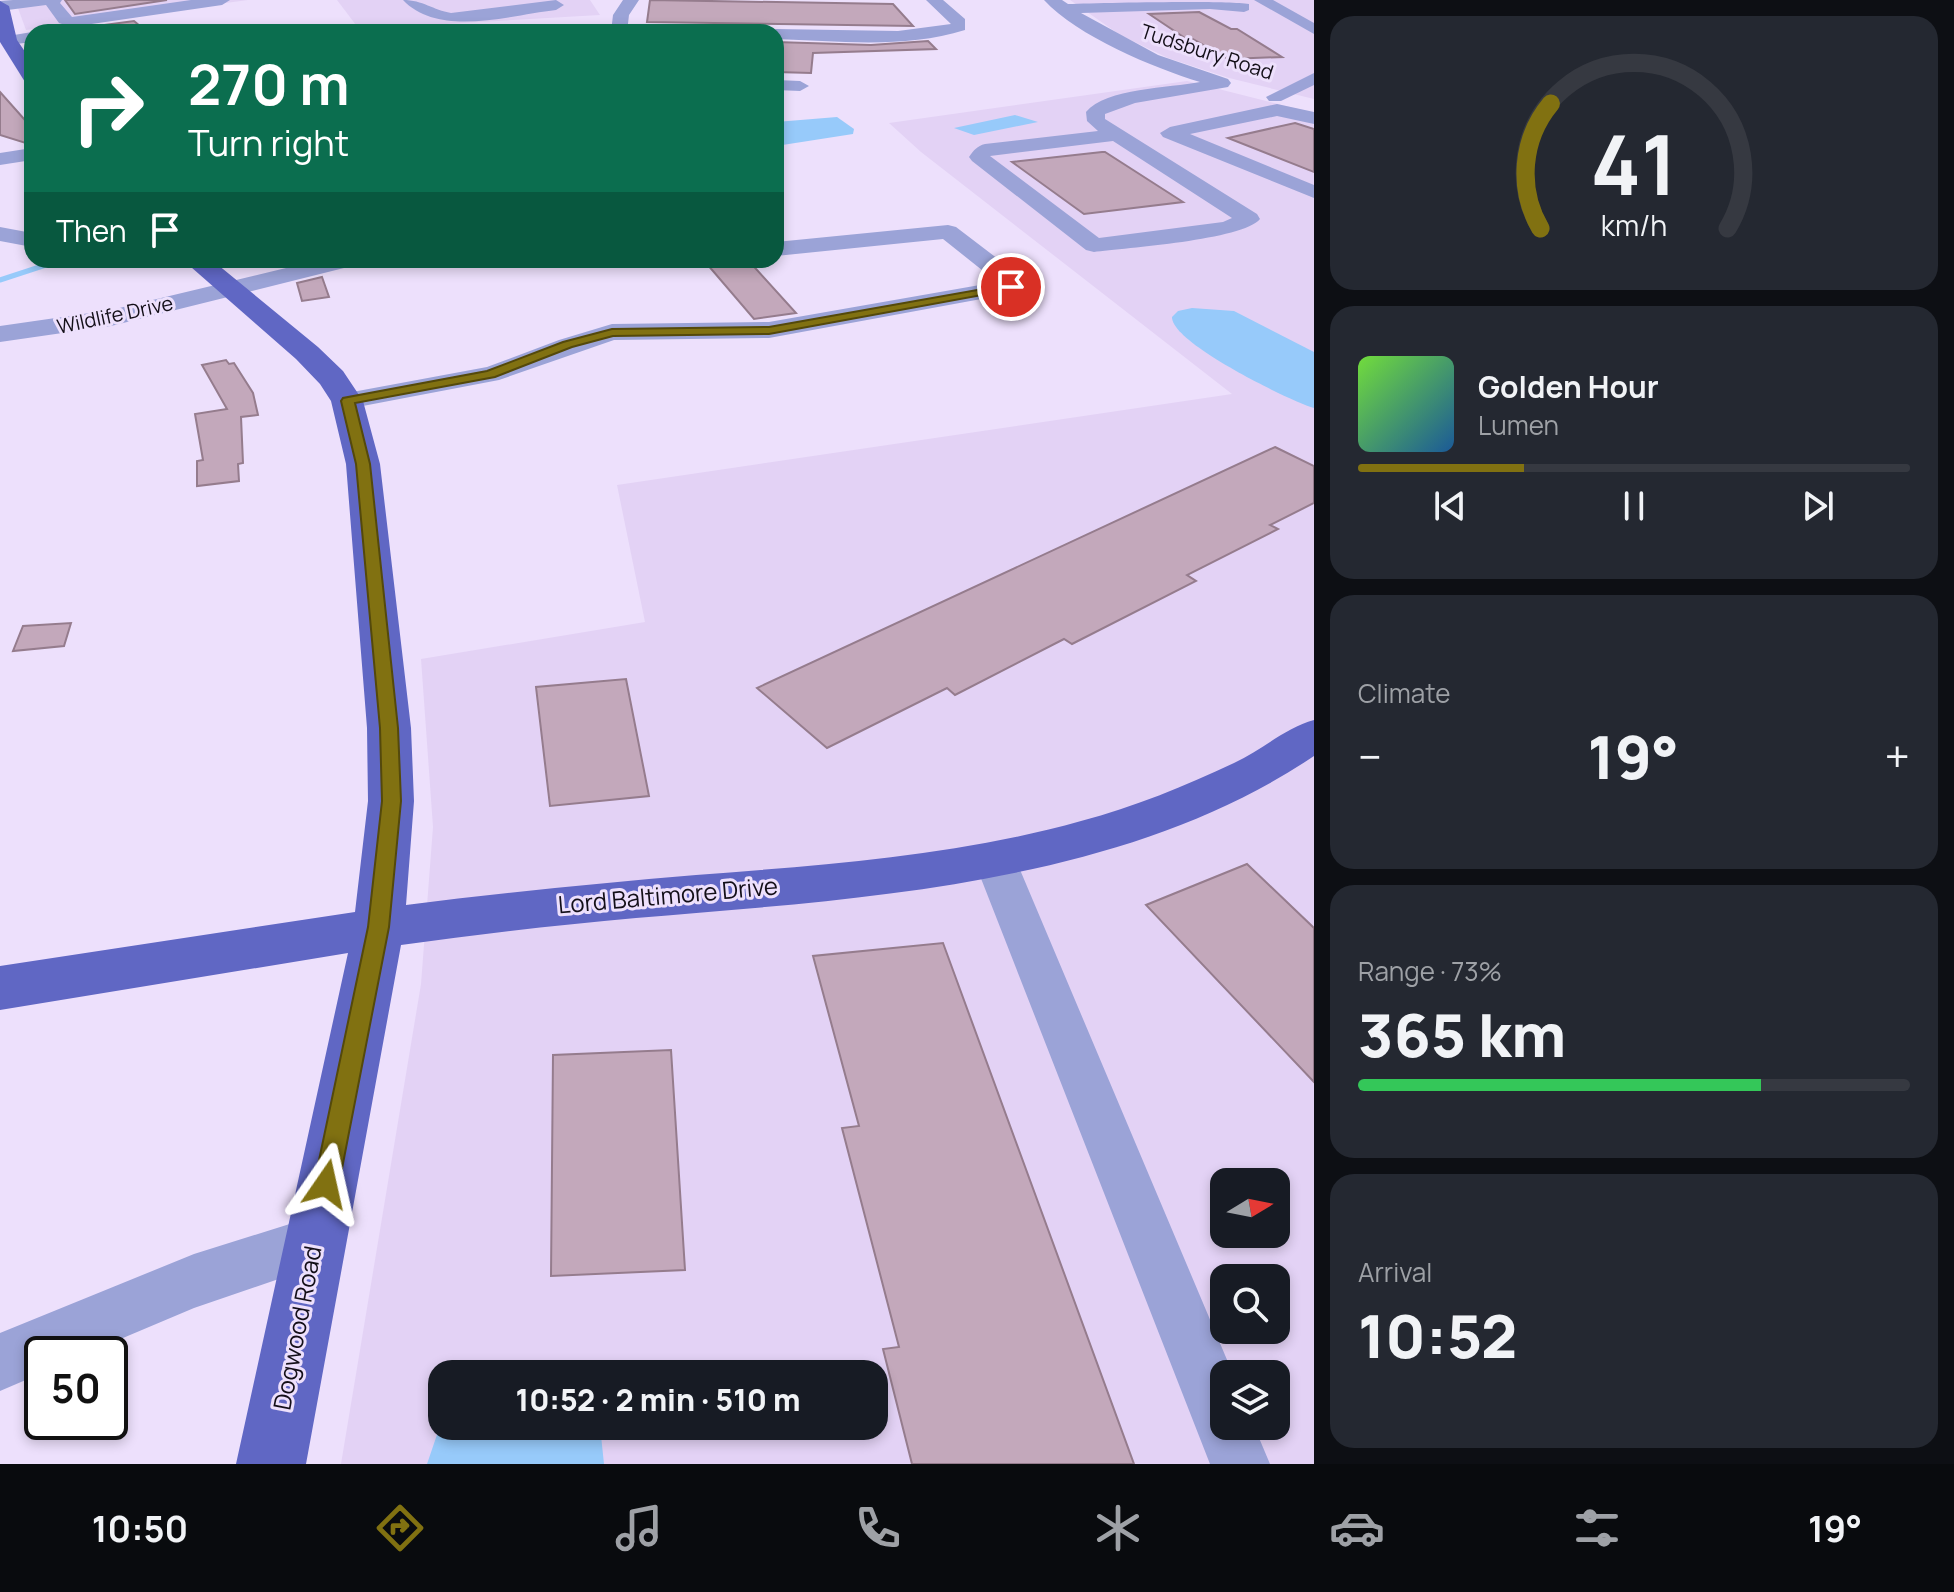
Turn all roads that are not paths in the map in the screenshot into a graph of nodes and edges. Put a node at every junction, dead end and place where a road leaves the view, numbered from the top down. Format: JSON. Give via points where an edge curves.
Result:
{"nodes":[{"id":1,"x":52,"y":0,"type":"edge"},
{"id":2,"x":222,"y":0,"type":"edge"},
{"id":3,"x":411,"y":0,"type":"edge"},
{"id":4,"x":631,"y":0,"type":"edge"},
{"id":5,"x":934,"y":0,"type":"edge"},
{"id":6,"x":1262,"y":0,"type":"edge"},
{"id":7,"x":1058,"y":4,"type":"edge"},
{"id":8,"x":556,"y":5,"type":"dead end"},
{"id":9,"x":1222,"y":5,"type":"dead end"},
{"id":10,"x":0,"y":6,"type":"edge"},
{"id":11,"x":620,"y":24,"type":"edge"},
{"id":12,"x":1314,"y":29,"type":"edge"},
{"id":13,"x":784,"y":34,"type":"edge"},
{"id":14,"x":24,"y":38,"type":"edge"},
{"id":15,"x":8,"y":40,"type":"junction"},
{"id":16,"x":24,"y":65,"type":"edge"},
{"id":17,"x":1314,"y":78,"type":"edge"},
{"id":18,"x":1222,"y":83,"type":"junction"},
{"id":19,"x":784,"y":85,"type":"edge"},
{"id":20,"x":800,"y":86,"type":"dead end"},
{"id":21,"x":1245,"y":94,"type":"junction"},
{"id":22,"x":1275,"y":97,"type":"junction"},
{"id":23,"x":1314,"y":106,"type":"edge"},
{"id":24,"x":1314,"y":118,"type":"edge"},
{"id":25,"x":1222,"y":122,"type":"junction"},
{"id":26,"x":1117,"y":135,"type":"junction"},
{"id":27,"x":24,"y":155,"type":"edge"},
{"id":28,"x":0,"y":159,"type":"edge"},
{"id":29,"x":1314,"y":192,"type":"edge"},
{"id":30,"x":0,"y":234,"type":"edge"},
{"id":31,"x":24,"y":238,"type":"edge"},
{"id":32,"x":784,"y":248,"type":"edge"},
{"id":33,"x":205,"y":268,"type":"edge"},
{"id":34,"x":315,"y":268,"type":"edge"},
{"id":35,"x":228,"y":289,"type":"junction"},
{"id":36,"x":0,"y":334,"type":"edge"},
{"id":37,"x":347,"y":401,"type":"junction"},
{"id":38,"x":1314,"y":735,"type":"edge"},
{"id":39,"x":994,"y":858,"type":"junction"},
{"id":40,"x":379,"y":927,"type":"junction"},
{"id":41,"x":0,"y":988,"type":"edge"},
{"id":42,"x":315,"y":1242,"type":"junction"},
{"id":43,"x":0,"y":1362,"type":"edge"},
{"id":44,"x":1210,"y":1391,"type":"edge"},
{"id":45,"x":1230,"y":1440,"type":"edge"},
{"id":46,"x":271,"y":1464,"type":"edge"},
{"id":47,"x":1240,"y":1464,"type":"edge"}],
"edges":[{"from":1,"to":2,"type":"street","via":[[71,22]]},
{"from":1,"to":10,"type":"street"},
{"from":3,"to":8,"type":"street","via":[[451,18]]},
{"from":4,"to":11,"type":"street"},
{"from":5,"to":13,"type":"street","via":[[959,27],[897,34]]},
{"from":6,"to":12,"type":"street"},
{"from":7,"to":9,"type":"street"},
{"from":7,"to":18,"type":"street","name":"Tudsbury Road","via":[[1122,47]]},
{"from":10,"to":15,"type":"main road"},
{"from":14,"to":15,"type":"street"},
{"from":15,"to":16,"type":"main road"},
{"from":17,"to":22,"type":"street"},
{"from":18,"to":21,"type":"street","name":"Tudsbury Road"},
{"from":18,"to":26,"type":"street","via":[[1099,108],[1096,121]]},
{"from":19,"to":20,"type":"street"},
{"from":21,"to":22,"type":"street","name":"Tudsbury Road"},
{"from":21,"to":25,"type":"street","via":[[1199,108]]},
{"from":22,"to":23,"type":"street","name":"Tudsbury Road"},
{"from":24,"to":25,"type":"street","via":[[1277,110]]},
{"from":25,"to":29,"type":"street","via":[[1170,133]]},
{"from":26,"to":26,"type":"street","via":[[1001,147],[979,157],[1094,245],[1227,228],[1249,219]]},
{"from":27,"to":28,"type":"street"},
{"from":30,"to":31,"type":"street"},
{"from":32,"to":37,"type":"street","via":[[948,232],[1007,277],[1011,287],[769,330],[612,332],[490,374]]},
{"from":33,"to":35,"type":"main road","name":"Dogwood Road"},
{"from":34,"to":35,"type":"street","name":"Wildlife Drive"},
{"from":35,"to":36,"type":"street","name":"Wildlife Drive","via":[[84,324]]},
{"from":35,"to":37,"type":"main road","name":"Dogwood Road","via":[[307,353]]},
{"from":37,"to":40,"type":"main road","name":"Dogwood Road","via":[[363,464],[389,728],[391,801]]},
{"from":38,"to":39,"type":"main road","name":"Lord Baltimore Drive","via":[[1252,774],[1172,809],[1093,835]]},
{"from":39,"to":40,"type":"main road","name":"Lord Baltimore Drive","via":[[872,877]]},
{"from":39,"to":44,"type":"street"},
{"from":40,"to":41,"type":"main road","name":"Lord Baltimore Drive"},
{"from":40,"to":42,"type":"main road","name":"Dogwood Road"},
{"from":42,"to":43,"type":"street","via":[[175,1287]]},
{"from":42,"to":46,"type":"main road","name":"Dogwood Road"},
{"from":45,"to":47,"type":"street"}]}
